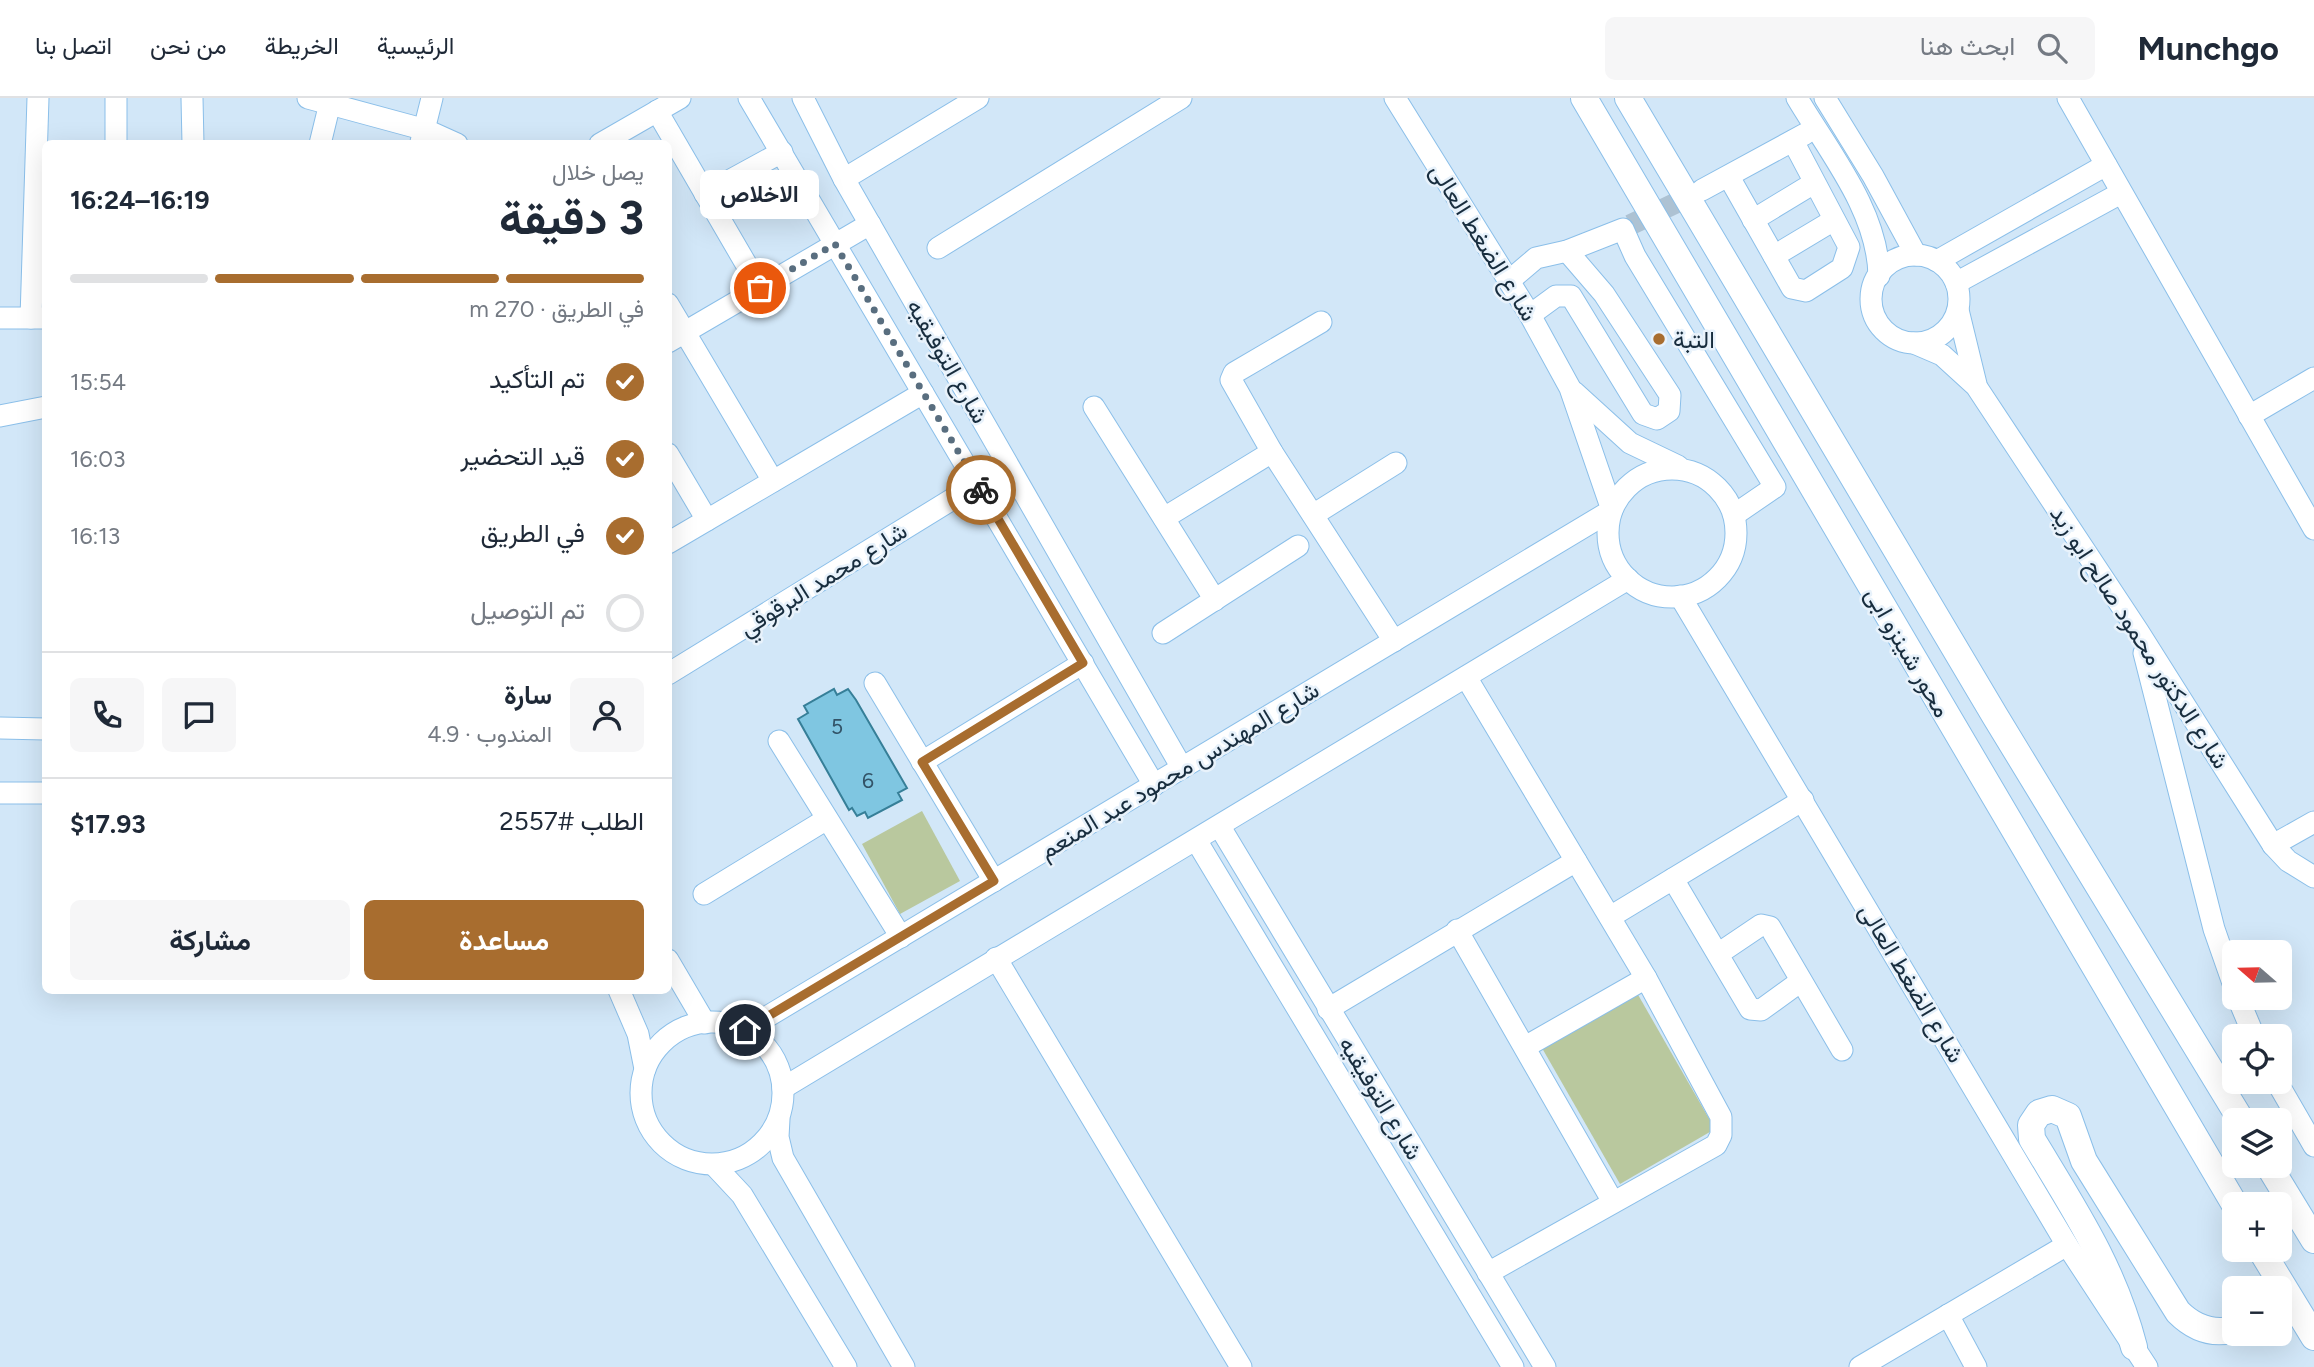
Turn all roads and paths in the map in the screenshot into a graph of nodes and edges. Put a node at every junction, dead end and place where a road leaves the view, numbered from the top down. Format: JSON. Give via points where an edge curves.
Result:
{"nodes":[{"id":1,"x":38,"y":98,"type":"edge"},
{"id":2,"x":116,"y":98,"type":"edge"},
{"id":3,"x":192,"y":98,"type":"edge"},
{"id":4,"x":308,"y":98,"type":"edge"},
{"id":5,"x":432,"y":98,"type":"edge"},
{"id":6,"x":680,"y":98,"type":"edge"},
{"id":7,"x":749,"y":98,"type":"edge"},
{"id":8,"x":803,"y":98,"type":"edge"},
{"id":9,"x":978,"y":98,"type":"edge"},
{"id":10,"x":1181,"y":98,"type":"edge"},
{"id":11,"x":1395,"y":98,"type":"edge"},
{"id":12,"x":1584,"y":98,"type":"edge"},
{"id":13,"x":1628,"y":98,"type":"edge"},
{"id":14,"x":1797,"y":98,"type":"edge"},
{"id":15,"x":1825,"y":98,"type":"edge"},
{"id":16,"x":2068,"y":98,"type":"edge"},
{"id":17,"x":330,"y":103,"type":"junction"},
{"id":18,"x":657,"y":111,"type":"junction"},
{"id":19,"x":1815,"y":128,"type":"junction"},
{"id":20,"x":423,"y":137,"type":"edge"},
{"id":21,"x":116,"y":140,"type":"edge"},
{"id":22,"x":193,"y":140,"type":"edge"},
{"id":23,"x":321,"y":140,"type":"edge"},
{"id":24,"x":607,"y":140,"type":"edge"},
{"id":25,"x":1793,"y":141,"type":"junction"},
{"id":26,"x":782,"y":152,"type":"junction"},
{"id":27,"x":2106,"y":165,"type":"junction"},
{"id":28,"x":41,"y":172,"type":"edge"},
{"id":29,"x":1729,"y":177,"type":"junction"},
{"id":30,"x":844,"y":179,"type":"junction"},
{"id":31,"x":1814,"y":183,"type":"junction"},
{"id":32,"x":1702,"y":190,"type":"tunnel mouth"},
{"id":33,"x":2121,"y":192,"type":"junction"},
{"id":34,"x":705,"y":194,"type":"junction"},
{"id":35,"x":1753,"y":220,"type":"junction"},
{"id":36,"x":1834,"y":220,"type":"junction"},
{"id":37,"x":870,"y":224,"type":"junction"},
{"id":38,"x":835,"y":244,"type":"junction"},
{"id":39,"x":938,"y":247,"type":"dead end"},
{"id":40,"x":1567,"y":251,"type":"junction"},
{"id":41,"x":1916,"y":255,"type":"junction"},
{"id":42,"x":1774,"y":256,"type":"junction"},
{"id":43,"x":1937,"y":261,"type":"junction"},
{"id":44,"x":1879,"y":275,"type":"junction"},
{"id":45,"x":1508,"y":281,"type":"junction"},
{"id":46,"x":1956,"y":283,"type":"junction"},
{"id":47,"x":760,"y":288,"type":"junction"},
{"id":48,"x":1958,"y":310,"type":"junction"},
{"id":49,"x":1530,"y":315,"type":"junction"},
{"id":50,"x":0,"y":318,"type":"edge"},
{"id":51,"x":38,"y":318,"type":"edge"},
{"id":52,"x":672,"y":319,"type":"edge"},
{"id":53,"x":1321,"y":322,"type":"dead end"},
{"id":54,"x":677,"y":337,"type":"edge"},
{"id":55,"x":1914,"y":343,"type":"junction"},
{"id":56,"x":2314,"y":378,"type":"edge"},
{"id":57,"x":1976,"y":386,"type":"junction"},
{"id":58,"x":1570,"y":388,"type":"junction"},
{"id":59,"x":923,"y":393,"type":"junction"},
{"id":60,"x":1094,"y":407,"type":"dead end"},
{"id":61,"x":42,"y":409,"type":"edge"},
{"id":62,"x":0,"y":416,"type":"edge"},
{"id":63,"x":2249,"y":416,"type":"junction"},
{"id":64,"x":1272,"y":452,"type":"junction"},
{"id":65,"x":672,"y":461,"type":"edge"},
{"id":66,"x":1396,"y":463,"type":"dead end"},
{"id":67,"x":1686,"y":470,"type":"junction"},
{"id":68,"x":773,"y":481,"type":"junction"},
{"id":69,"x":977,"y":484,"type":"junction"},
{"id":70,"x":1612,"y":510,"type":"junction"},
{"id":71,"x":1313,"y":515,"type":"junction"},
{"id":72,"x":1734,"y":515,"type":"junction"},
{"id":73,"x":1164,"y":518,"type":"junction"},
{"id":74,"x":707,"y":520,"type":"junction"},
{"id":75,"x":2314,"y":529,"type":"edge"},
{"id":76,"x":672,"y":541,"type":"edge"},
{"id":77,"x":1297,"y":546,"type":"dead end"},
{"id":78,"x":1628,"y":579,"type":"junction"},
{"id":79,"x":1680,"y":596,"type":"junction"},
{"id":80,"x":1215,"y":600,"type":"junction"},
{"id":81,"x":2138,"y":631,"type":"junction"},
{"id":82,"x":1163,"y":633,"type":"dead end"},
{"id":83,"x":1394,"y":641,"type":"junction"},
{"id":84,"x":1083,"y":663,"type":"junction"},
{"id":85,"x":672,"y":672,"type":"edge"},
{"id":86,"x":1466,"y":677,"type":"junction"},
{"id":87,"x":875,"y":683,"type":"dead end"},
{"id":88,"x":0,"y":728,"type":"edge"},
{"id":89,"x":42,"y":729,"type":"edge"},
{"id":90,"x":779,"y":741,"type":"dead end"},
{"id":91,"x":922,"y":762,"type":"junction"},
{"id":92,"x":1182,"y":768,"type":"junction"},
{"id":93,"x":1154,"y":785,"type":"junction"},
{"id":94,"x":0,"y":793,"type":"edge"},
{"id":95,"x":42,"y":793,"type":"edge"},
{"id":96,"x":1803,"y":800,"type":"junction"},
{"id":97,"x":827,"y":819,"type":"junction"},
{"id":98,"x":2314,"y":822,"type":"edge"},
{"id":99,"x":1220,"y":827,"type":"junction"},
{"id":100,"x":1196,"y":840,"type":"junction"},
{"id":101,"x":2273,"y":845,"type":"junction"},
{"id":102,"x":1576,"y":861,"type":"junction"},
{"id":103,"x":2314,"y":877,"type":"edge"},
{"id":104,"x":1673,"y":879,"type":"junction"},
{"id":105,"x":994,"y":881,"type":"junction"},
{"id":106,"x":704,"y":894,"type":"dead end"},
{"id":107,"x":1273,"y":917,"type":"junction"},
{"id":108,"x":1610,"y":917,"type":"junction"},
{"id":109,"x":1251,"y":930,"type":"junction"},
{"id":110,"x":1457,"y":930,"type":"junction"},
{"id":111,"x":901,"y":937,"type":"junction"},
{"id":112,"x":2222,"y":950,"type":"edge"},
{"id":113,"x":1718,"y":954,"type":"junction"},
{"id":114,"x":996,"y":958,"type":"junction"},
{"id":115,"x":672,"y":967,"type":"edge"},
{"id":116,"x":1646,"y":978,"type":"junction"},
{"id":117,"x":1801,"y":981,"type":"junction"},
{"id":118,"x":621,"y":994,"type":"edge"},
{"id":119,"x":1328,"y":1009,"type":"junction"},
{"id":120,"x":705,"y":1023,"type":"junction"},
{"id":121,"x":745,"y":1030,"type":"junction"},
{"id":122,"x":1525,"y":1047,"type":"junction"},
{"id":123,"x":1842,"y":1050,"type":"dead end"},
{"id":124,"x":645,"y":1069,"type":"junction"},
{"id":125,"x":783,"y":1088,"type":"junction"},
{"id":126,"x":2284,"y":1094,"type":"edge"},
{"id":127,"x":2234,"y":1108,"type":"edge"},
{"id":128,"x":780,"y":1116,"type":"junction"},
{"id":129,"x":2314,"y":1146,"type":"edge"},
{"id":130,"x":714,"y":1165,"type":"junction"},
{"id":131,"x":2276,"y":1178,"type":"edge"},
{"id":132,"x":2227,"y":1192,"type":"edge"},
{"id":133,"x":1613,"y":1202,"type":"junction"},
{"id":134,"x":2314,"y":1240,"type":"edge"},
{"id":135,"x":2067,"y":1245,"type":"junction"},
{"id":136,"x":2269,"y":1262,"type":"edge"},
{"id":137,"x":1488,"y":1273,"type":"junction"},
{"id":138,"x":1948,"y":1315,"type":"junction"},
{"id":139,"x":2222,"y":1329,"type":"edge"},
{"id":140,"x":2314,"y":1338,"type":"edge"},
{"id":141,"x":2140,"y":1357,"type":"edge"},
{"id":142,"x":1509,"y":1366,"type":"edge"},
{"id":143,"x":846,"y":1367,"type":"edge"},
{"id":144,"x":904,"y":1367,"type":"edge"},
{"id":145,"x":1241,"y":1367,"type":"edge"},
{"id":146,"x":1545,"y":1367,"type":"edge"},
{"id":147,"x":1860,"y":1367,"type":"edge"},
{"id":148,"x":1976,"y":1367,"type":"edge"}],
"edges":[{"from":1,"to":28,"type":"street"},
{"from":2,"to":21,"type":"street"},
{"from":3,"to":22,"type":"street"},
{"from":4,"to":17,"type":"street"},
{"from":5,"to":20,"type":"street"},
{"from":6,"to":18,"type":"street"},
{"from":7,"to":26,"type":"street","name":"شارع التوفيقيه"},
{"from":8,"to":30,"type":"street","name":"شارع التوفيقيه"},
{"from":9,"to":30,"type":"street"},
{"from":10,"to":39,"type":"street"},
{"from":11,"to":45,"type":"street","name":"شارع الضغط العالى"},
{"from":12,"to":132,"type":"main road","name":"محور شينزو ابى"},
{"from":13,"to":127,"type":"main road","name":"محور شينزو ابى","via":[[1994,716]]},
{"from":14,"to":19,"type":"street"},
{"from":15,"to":41,"type":"street"},
{"from":16,"to":27,"type":"street"},
{"from":17,"to":20,"type":"street"},
{"from":17,"to":23,"type":"street"},
{"from":18,"to":24,"type":"street"},
{"from":18,"to":34,"type":"street"},
{"from":19,"to":25,"type":"street"},
{"from":19,"to":44,"type":"street","via":[[1864,213]]},
{"from":25,"to":29,"type":"street"},
{"from":25,"to":31,"type":"street"},
{"from":26,"to":34,"type":"street"},
{"from":26,"to":38,"type":"street","name":"شارع التوفيقيه"},
{"from":27,"to":33,"type":"street"},
{"from":27,"to":43,"type":"street"},
{"from":28,"to":51,"type":"street"},
{"from":29,"to":32,"type":"street"},
{"from":29,"to":35,"type":"street"},
{"from":30,"to":37,"type":"street","name":"شارع التوفيقيه"},
{"from":31,"to":35,"type":"street"},
{"from":31,"to":36,"type":"street"},
{"from":33,"to":46,"type":"street"},
{"from":33,"to":63,"type":"street"},
{"from":34,"to":47,"type":"street"},
{"from":35,"to":42,"type":"street"},
{"from":36,"to":42,"type":"street"},
{"from":36,"to":42,"type":"street","via":[[1849,247],[1846,262],[1806,290],[1792,288]]},
{"from":37,"to":38,"type":"street"},
{"from":37,"to":92,"type":"street","name":"شارع التوفيقيه"},
{"from":38,"to":47,"type":"street"},
{"from":38,"to":59,"type":"street","name":"شارع التوفيقيه"},
{"from":40,"to":45,"type":"street","via":[[1536,258]]},
{"from":40,"to":49,"type":"street","via":[[1604,294],[1670,395],[1669,411],[1657,419],[1643,414],[1571,296],[1556,296]]},
{"from":40,"to":72,"type":"street","via":[[1626,227],[1635,256],[1775,487]]},
{"from":41,"to":43,"type":"street"},
{"from":41,"to":44,"type":"street","via":[[1895,261]]},
{"from":43,"to":46,"type":"street"},
{"from":44,"to":55,"type":"street","via":[[1872,305],[1879,324],[1894,338]]},
{"from":45,"to":49,"type":"street","name":"شارع الضغط العالى"},
{"from":46,"to":48,"type":"street"},
{"from":47,"to":54,"type":"street"},
{"from":48,"to":55,"type":"street","via":[[1937,338]]},
{"from":48,"to":57,"type":"street","name":"شارع الدكتور محمود صالح ابو زيد"},
{"from":49,"to":58,"type":"street","name":"شارع الضغط العالى"},
{"from":50,"to":51,"type":"street"},
{"from":52,"to":54,"type":"street"},
{"from":53,"to":64,"type":"street","via":[[1231,377]]},
{"from":54,"to":68,"type":"street"},
{"from":55,"to":57,"type":"street","name":"شارع الدكتور محمود صالح ابو زيد","via":[[1942,355]]},
{"from":56,"to":63,"type":"street"},
{"from":57,"to":81,"type":"street","name":"شارع الدكتور محمود صالح ابو زيد"},
{"from":58,"to":67,"type":"street","name":"شارع الضغط العالى","via":[[1630,443]]},
{"from":58,"to":70,"type":"street","name":"شارع الضغط العالى"},
{"from":59,"to":68,"type":"street"},
{"from":59,"to":69,"type":"street","name":"شارع التوفيقيه"},
{"from":60,"to":73,"type":"street"},
{"from":61,"to":62,"type":"street"},
{"from":63,"to":75,"type":"street"},
{"from":64,"to":71,"type":"street"},
{"from":64,"to":73,"type":"street"},
{"from":65,"to":74,"type":"street"},
{"from":66,"to":71,"type":"street"},
{"from":67,"to":70,"type":"street","via":[[1646,474],[1625,489]]},
{"from":67,"to":72,"type":"street","via":[[1711,481]]},
{"from":68,"to":74,"type":"street"},
{"from":69,"to":84,"type":"street","name":"شارع التوفيقيه"},
{"from":69,"to":85,"type":"street","name":"شارع محمد البرقوقي"},
{"from":70,"to":78,"type":"street","via":[[1611,552]]},
{"from":70,"to":83,"type":"street","name":"شارع المهندس محمود عبد المنعم"},
{"from":71,"to":83,"type":"street"},
{"from":72,"to":79,"type":"street","via":[[1736,542],[1726,568],[1706,587]]},
{"from":73,"to":80,"type":"street"},
{"from":74,"to":76,"type":"street"},
{"from":77,"to":80,"type":"street"},
{"from":78,"to":79,"type":"street","via":[[1658,596]]},
{"from":78,"to":86,"type":"street"},
{"from":79,"to":96,"type":"street","name":"شارع الضغط العالى"},
{"from":80,"to":82,"type":"street"},
{"from":81,"to":101,"type":"street","name":"شارع الدكتور محمود صالح ابو زيد"},
{"from":81,"to":112,"type":"street"},
{"from":83,"to":92,"type":"street","name":"شارع المهندس محمود عبد المنعم"},
{"from":84,"to":91,"type":"street"},
{"from":84,"to":93,"type":"street","name":"شارع التوفيقيه"},
{"from":86,"to":99,"type":"street"},
{"from":86,"to":102,"type":"street"},
{"from":87,"to":91,"type":"street"},
{"from":88,"to":89,"type":"street"},
{"from":90,"to":97,"type":"street"},
{"from":91,"to":105,"type":"street"},
{"from":92,"to":93,"type":"street","name":"شارع المهندس محمود عبد المنعم"},
{"from":93,"to":105,"type":"street","name":"شارع المهندس محمود عبد المنعم"},
{"from":94,"to":95,"type":"street"},
{"from":96,"to":104,"type":"street"},
{"from":96,"to":135,"type":"street","name":"شارع الضغط العالى"},
{"from":97,"to":106,"type":"street"},
{"from":97,"to":111,"type":"street"},
{"from":98,"to":101,"type":"street"},
{"from":99,"to":100,"type":"street"},
{"from":99,"to":107,"type":"street","name":"شارع التوفيقيه"},
{"from":100,"to":109,"type":"street","name":"شارع التوفيقيه"},
{"from":100,"to":114,"type":"street"},
{"from":101,"to":103,"type":"street","name":"شارع الدكتور محمود صالح ابو زيد"},
{"from":102,"to":108,"type":"street"},
{"from":102,"to":110,"type":"street"},
{"from":104,"to":108,"type":"street"},
{"from":104,"to":113,"type":"street"},
{"from":105,"to":111,"type":"street","name":"شارع المهندس محمود عبد المنعم"},
{"from":107,"to":109,"type":"street"},
{"from":107,"to":119,"type":"street","name":"شارع التوفيقيه"},
{"from":108,"to":116,"type":"street"},
{"from":109,"to":142,"type":"street","name":"شارع التوفيقيه"},
{"from":110,"to":119,"type":"street"},
{"from":110,"to":122,"type":"street"},
{"from":111,"to":121,"type":"street","name":"شارع المهندس محمود عبد المنعم"},
{"from":113,"to":117,"type":"street","via":[[1766,925]]},
{"from":113,"to":117,"type":"street","via":[[1755,1011]]},
{"from":114,"to":125,"type":"street"},
{"from":114,"to":145,"type":"street"},
{"from":115,"to":120,"type":"street"},
{"from":116,"to":122,"type":"street"},
{"from":116,"to":133,"type":"street","via":[[1721,1116],[1721,1135],[1716,1145]]},
{"from":117,"to":123,"type":"street"},
{"from":118,"to":124,"type":"street","via":[[638,1034]]},
{"from":119,"to":137,"type":"street","name":"شارع التوفيقيه"},
{"from":120,"to":121,"type":"street"},
{"from":120,"to":124,"type":"street","via":[[689,1026],[662,1043]]},
{"from":121,"to":125,"type":"street","via":[[772,1054]]},
{"from":122,"to":133,"type":"street"},
{"from":124,"to":130,"type":"street","via":[[641,1089],[649,1127],[661,1143],[685,1159]]},
{"from":125,"to":128,"type":"street"},
{"from":126,"to":129,"type":"street"},
{"from":128,"to":130,"type":"street","via":[[754,1151]]},
{"from":128,"to":144,"type":"street","via":[[778,1138],[783,1158]]},
{"from":130,"to":143,"type":"street","via":[[742,1195]]},
{"from":131,"to":134,"type":"main road"},
{"from":133,"to":137,"type":"street"},
{"from":135,"to":138,"type":"street"},
{"from":135,"to":141,"type":"street","name":"شارع الضغط العالى"},
{"from":136,"to":140,"type":"main road"},
{"from":137,"to":146,"type":"street","name":"شارع التوفيقيه"},
{"from":138,"to":147,"type":"street"},
{"from":138,"to":148,"type":"street"},
{"from":139,"to":141,"type":"main road","via":[[2195,1326],[2178,1312],[2084,1161],[2068,1116],[2045,1110],[2031,1125],[2032,1139],[2103,1258]]}]}
